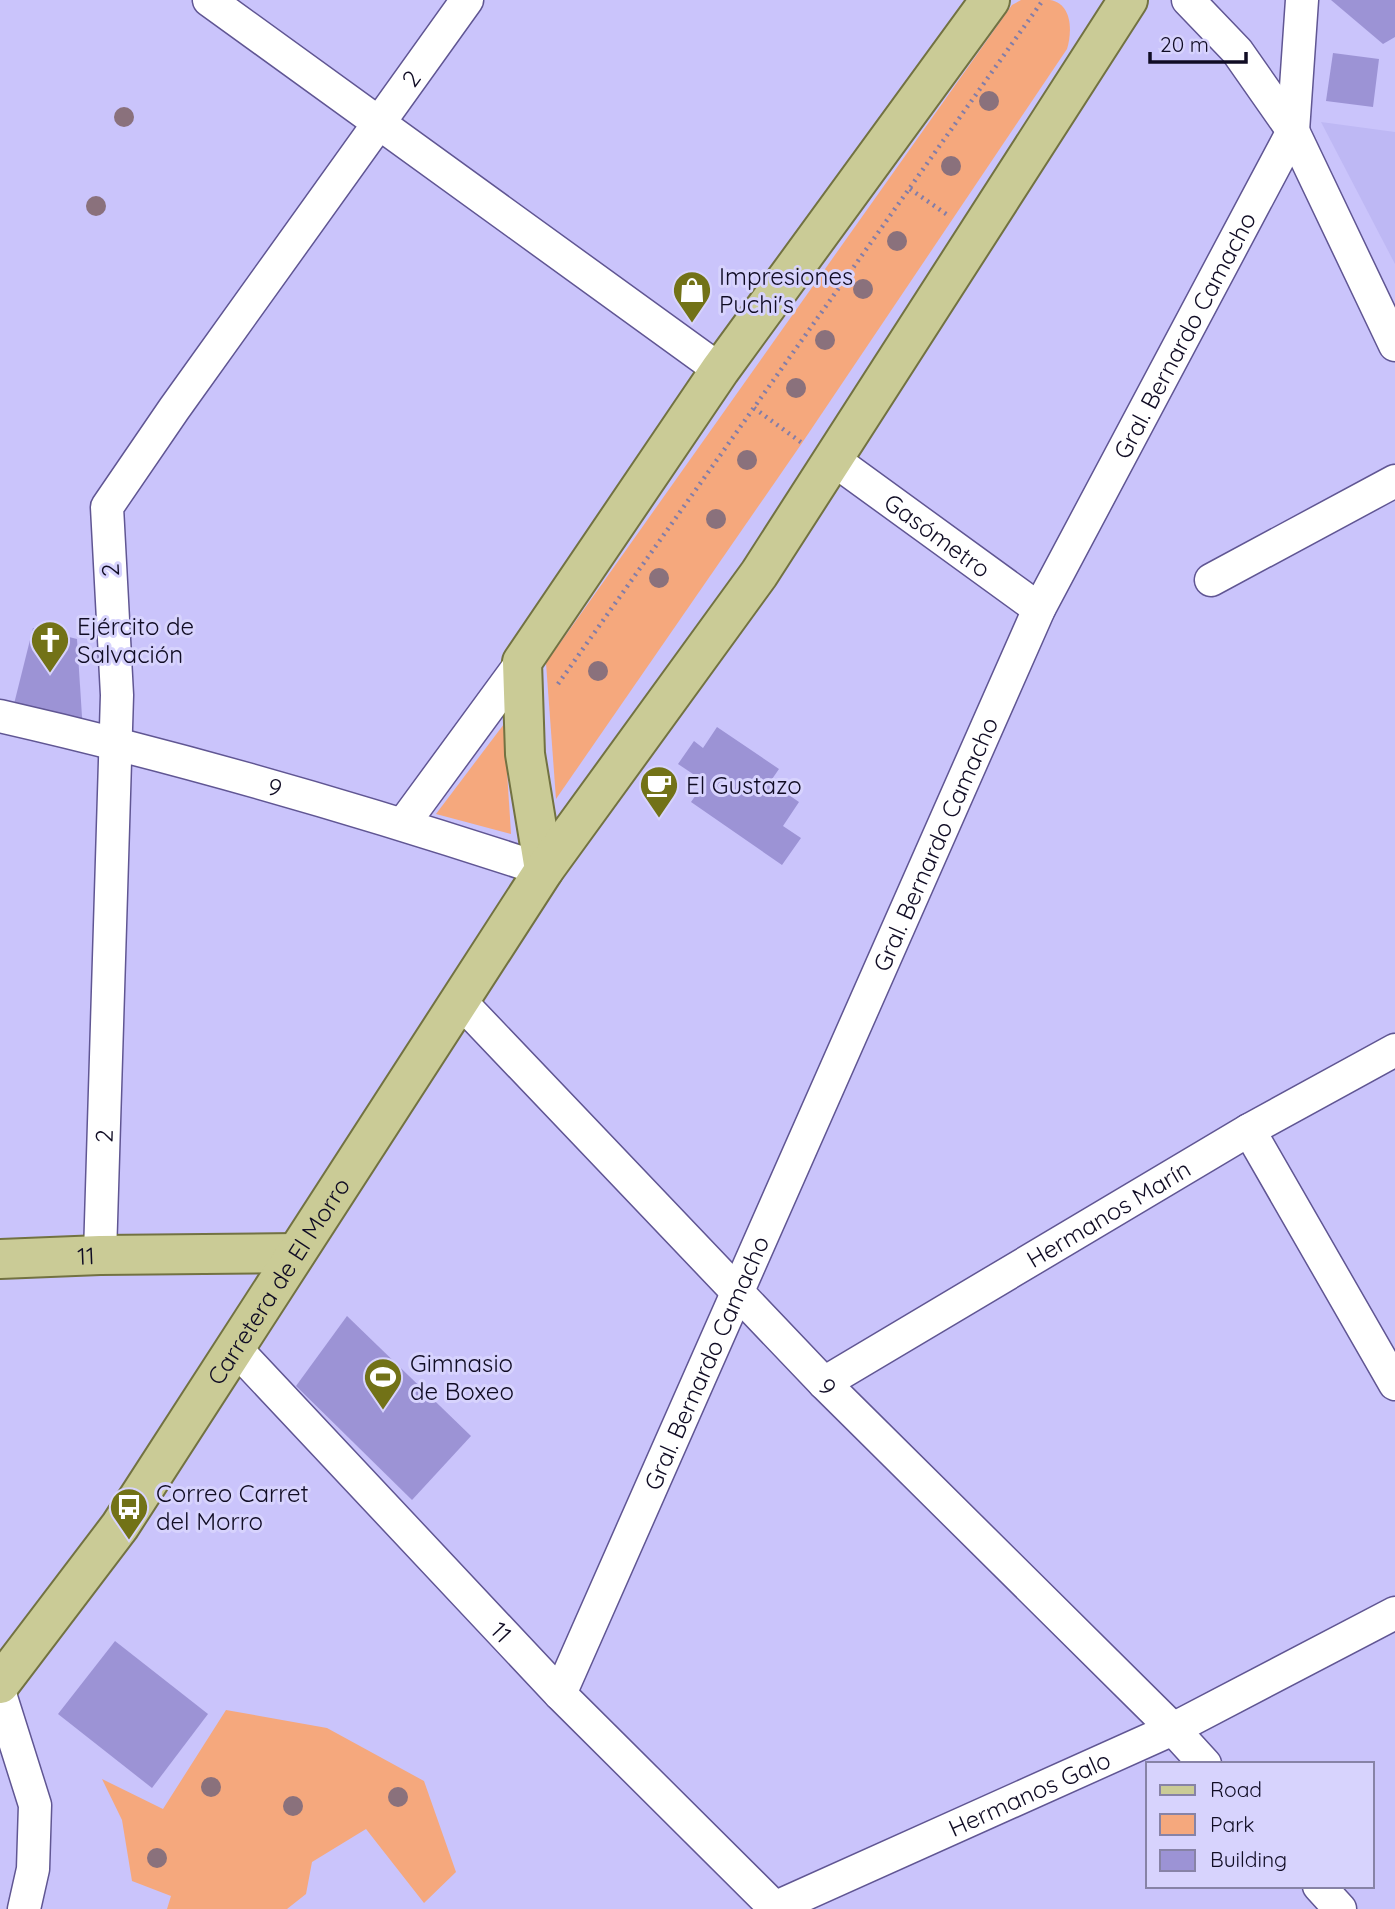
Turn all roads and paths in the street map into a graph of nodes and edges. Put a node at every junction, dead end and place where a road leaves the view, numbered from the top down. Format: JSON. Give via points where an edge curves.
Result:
{"nodes":[{"id":1,"x":209,"y":0,"type":"edge"},
{"id":2,"x":467,"y":0,"type":"edge"},
{"id":3,"x":990,"y":0,"type":"edge"},
{"id":4,"x":1043,"y":0,"type":"edge"},
{"id":5,"x":1128,"y":0,"type":"edge"},
{"id":6,"x":1188,"y":0,"type":"edge"},
{"id":7,"x":1303,"y":0,"type":"edge"},
{"id":8,"x":381,"y":122,"type":"junction"},
{"id":9,"x":1293,"y":131,"type":"junction"},
{"id":10,"x":910,"y":189,"type":"junction"},
{"id":11,"x":953,"y":219,"type":"dead end"},
{"id":12,"x":1395,"y":345,"type":"edge"},
{"id":13,"x":720,"y":370,"type":"junction"},
{"id":14,"x":754,"y":408,"type":"junction"},
{"id":15,"x":818,"y":452,"type":"junction"},
{"id":16,"x":1395,"y":481,"type":"edge"},
{"id":17,"x":1211,"y":580,"type":"dead end"},
{"id":18,"x":1040,"y":609,"type":"junction"},
{"id":19,"x":522,"y":662,"type":"junction"},
{"id":20,"x":555,"y":689,"type":"dead end"},
{"id":21,"x":0,"y":716,"type":"edge"},
{"id":22,"x":115,"y":742,"type":"junction"},
{"id":23,"x":404,"y":823,"type":"junction"},
{"id":24,"x":544,"y":870,"type":"junction"},
{"id":25,"x":459,"y":1000,"type":"junction"},
{"id":26,"x":1395,"y":1050,"type":"edge"},
{"id":27,"x":1249,"y":1130,"type":"junction"},
{"id":28,"x":296,"y":1253,"type":"junction"},
{"id":29,"x":100,"y":1255,"type":"junction"},
{"id":30,"x":0,"y":1259,"type":"edge"},
{"id":31,"x":738,"y":1293,"type":"junction"},
{"id":32,"x":236,"y":1349,"type":"junction"},
{"id":33,"x":824,"y":1383,"type":"junction"},
{"id":34,"x":1395,"y":1384,"type":"edge"},
{"id":35,"x":1395,"y":1613,"type":"edge"},
{"id":36,"x":0,"y":1684,"type":"edge"},
{"id":37,"x":560,"y":1694,"type":"junction"},
{"id":38,"x":0,"y":1695,"type":"edge"},
{"id":39,"x":1173,"y":1729,"type":"junction"},
{"id":40,"x":1203,"y":1762,"type":"edge"},
{"id":41,"x":1321,"y":1888,"type":"edge"},
{"id":42,"x":24,"y":1909,"type":"edge"},
{"id":43,"x":775,"y":1909,"type":"edge"},
{"id":44,"x":1340,"y":1909,"type":"edge"}],
"edges":[{"from":1,"to":8,"type":"street"},
{"from":2,"to":8,"type":"street","name":"2"},
{"from":3,"to":13,"type":"main road"},
{"from":4,"to":10,"type":"path"},
{"from":5,"to":15,"type":"main road","name":"Carretera de El Morro"},
{"from":6,"to":9,"type":"street","via":[[1237,51]]},
{"from":7,"to":9,"type":"street","name":"Gral. Bernardo Camacho"},
{"from":8,"to":13,"type":"street"},
{"from":8,"to":22,"type":"street","name":"2","via":[[107,507],[117,695]]},
{"from":9,"to":12,"type":"street"},
{"from":9,"to":18,"type":"street","name":"Gral. Bernardo Camacho"},
{"from":10,"to":11,"type":"path"},
{"from":10,"to":14,"type":"path"},
{"from":13,"to":19,"type":"main road"},
{"from":14,"to":15,"type":"path"},
{"from":14,"to":20,"type":"path"},
{"from":15,"to":18,"type":"street","name":"Gasómetro"},
{"from":15,"to":24,"type":"main road","name":"Carretera de El Morro","via":[[759,574]]},
{"from":16,"to":17,"type":"street"},
{"from":18,"to":31,"type":"street","name":"Gral. Bernardo Camacho"},
{"from":19,"to":23,"type":"street"},
{"from":19,"to":24,"type":"main road","via":[[525,754]]},
{"from":21,"to":22,"type":"street","name":"9"},
{"from":22,"to":23,"type":"street","name":"9"},
{"from":22,"to":29,"type":"street","name":"2"},
{"from":23,"to":24,"type":"street","name":"9"},
{"from":24,"to":25,"type":"main road","name":"Carretera de El Morro"},
{"from":25,"to":28,"type":"main road","name":"Carretera de El Morro"},
{"from":25,"to":31,"type":"street","name":"9"},
{"from":26,"to":27,"type":"street","name":"Hermanos Marín"},
{"from":27,"to":33,"type":"street","name":"Hermanos Marín"},
{"from":27,"to":34,"type":"street"},
{"from":28,"to":29,"type":"main road","name":"11"},
{"from":28,"to":32,"type":"main road","name":"Carretera de El Morro"},
{"from":29,"to":30,"type":"main road","name":"11"},
{"from":31,"to":33,"type":"street","name":"9"},
{"from":31,"to":37,"type":"street","name":"Gral. Bernardo Camacho"},
{"from":32,"to":36,"type":"main road","name":"Carretera de El Morro","via":[[120,1526]]},
{"from":32,"to":37,"type":"street","name":"11"},
{"from":33,"to":39,"type":"street","name":"9"},
{"from":35,"to":39,"type":"street","name":"Hermanos Galo"},
{"from":37,"to":43,"type":"street","name":"11"},
{"from":38,"to":42,"type":"street","via":[[35,1805],[33,1869]]},
{"from":39,"to":40,"type":"street","name":"9"},
{"from":39,"to":43,"type":"street","name":"Hermanos Galo"},
{"from":41,"to":44,"type":"street"}]}
